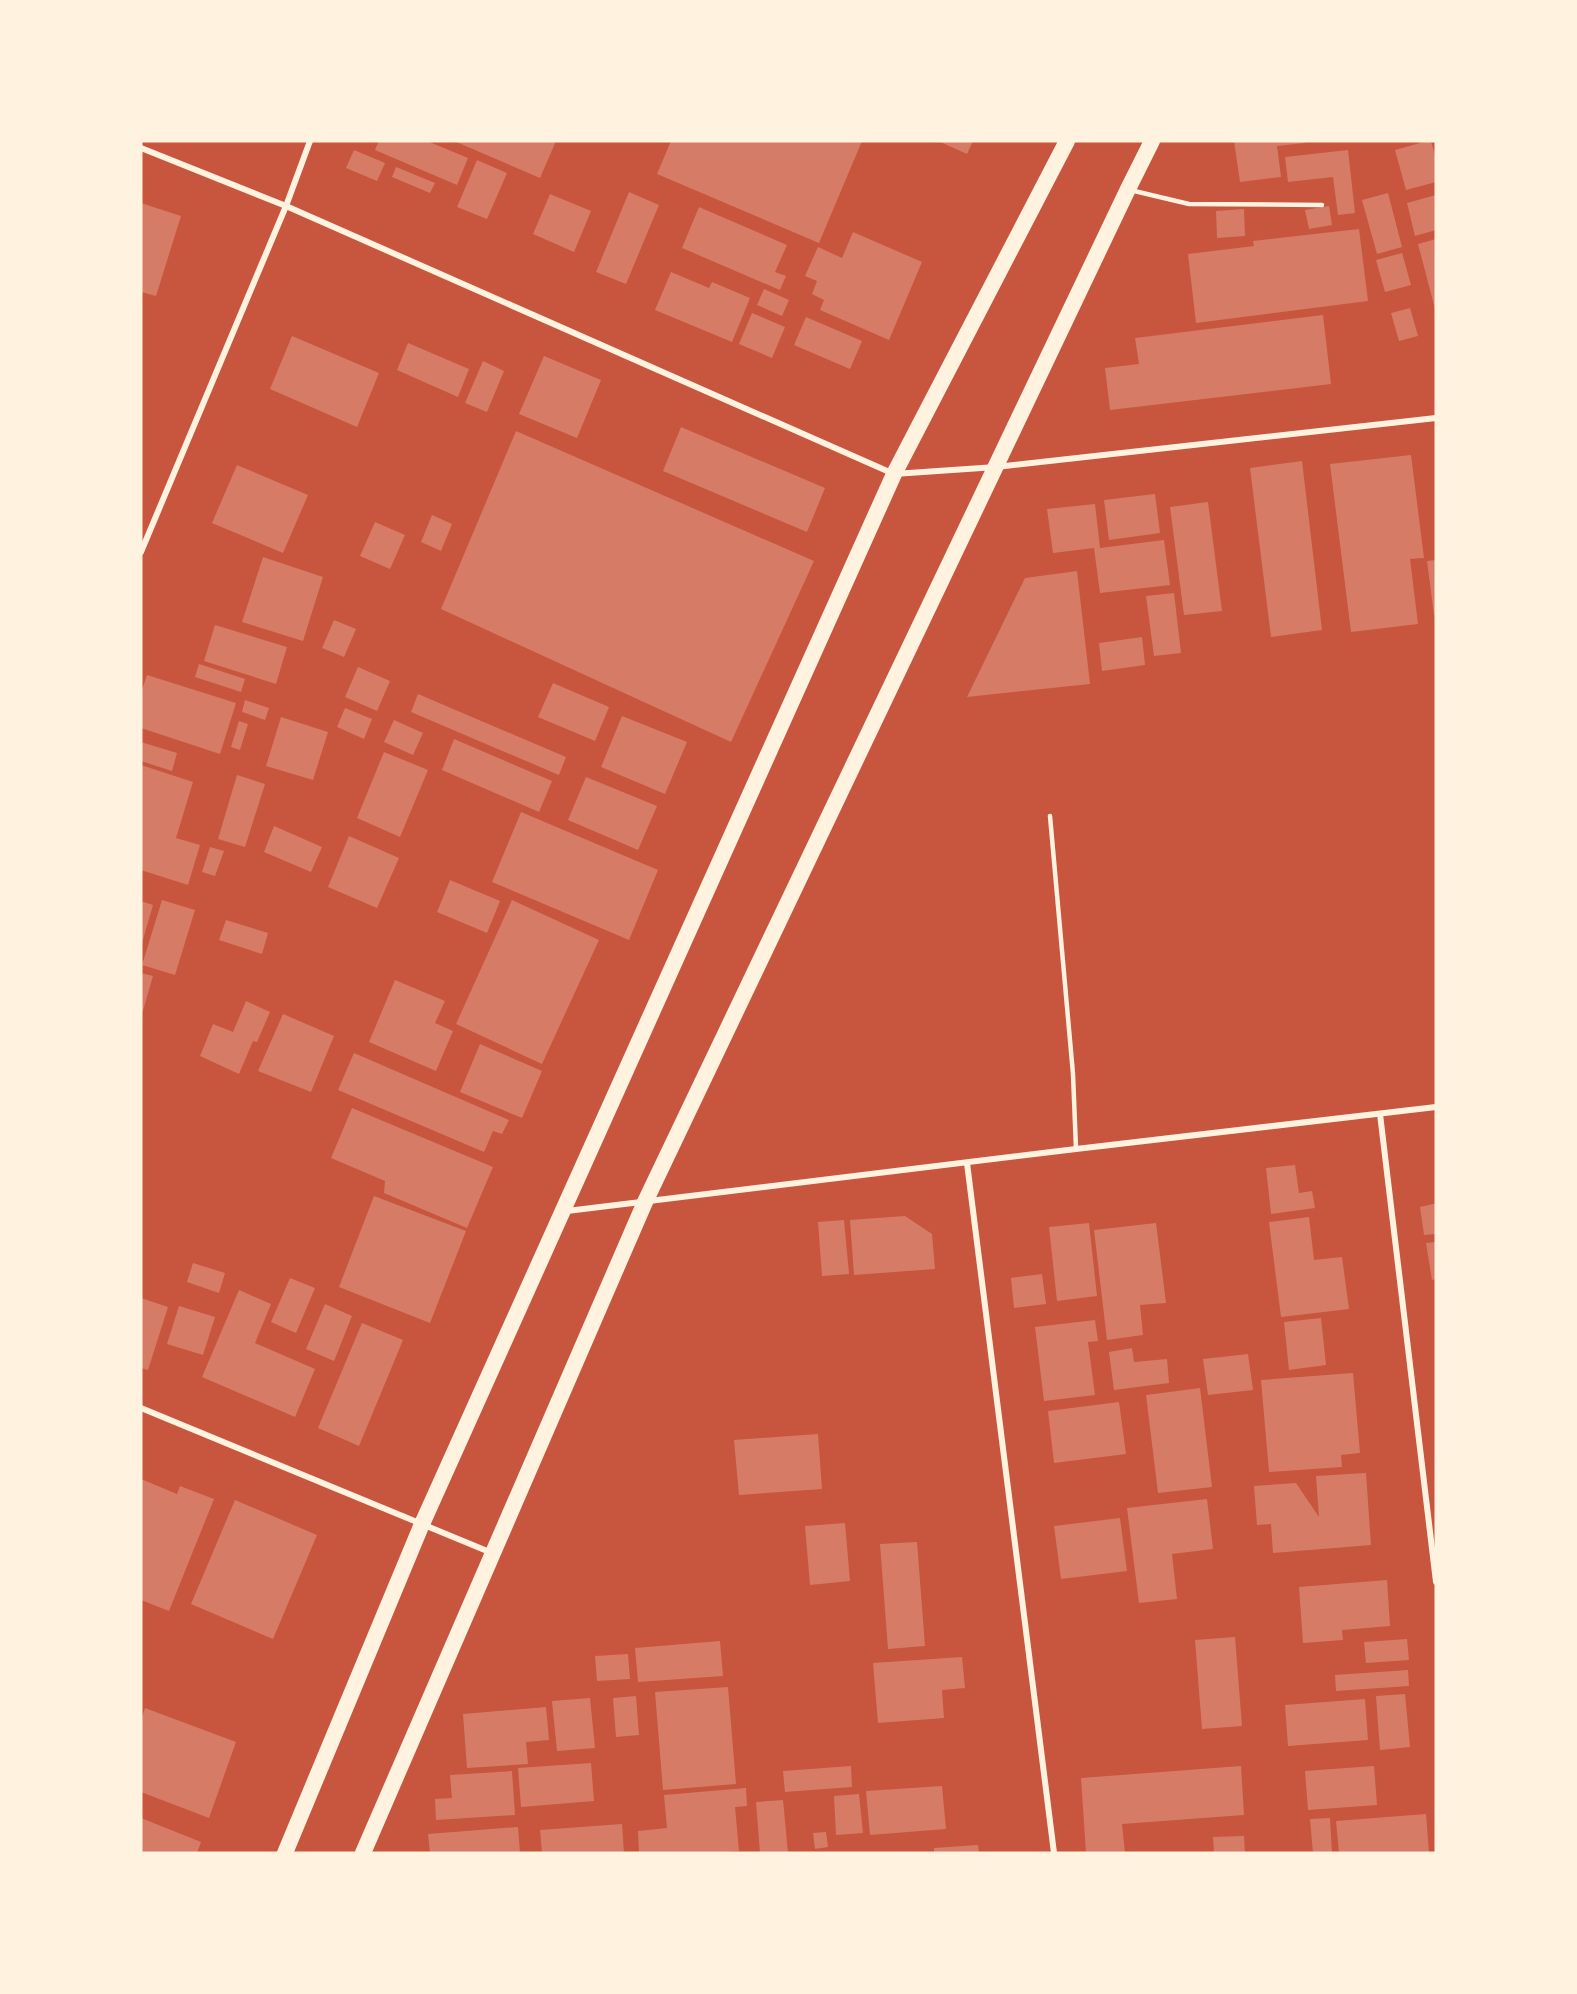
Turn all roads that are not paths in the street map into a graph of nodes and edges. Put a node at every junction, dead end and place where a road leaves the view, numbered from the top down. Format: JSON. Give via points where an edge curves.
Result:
{"nodes":[{"id":1,"x":310,"y":141,"type":"edge"},
{"id":2,"x":1067,"y":141,"type":"edge"},
{"id":3,"x":1152,"y":141,"type":"edge"},
{"id":4,"x":141,"y":148,"type":"edge"},
{"id":5,"x":1128,"y":189,"type":"junction"},
{"id":6,"x":1322,"y":205,"type":"dead end"},
{"id":7,"x":286,"y":206,"type":"junction"},
{"id":8,"x":1436,"y":418,"type":"edge"},
{"id":9,"x":996,"y":466,"type":"junction"},
{"id":10,"x":894,"y":474,"type":"junction"},
{"id":11,"x":141,"y":552,"type":"edge"},
{"id":12,"x":1050,"y":816,"type":"dead end"},
{"id":13,"x":1436,"y":1107,"type":"edge"},
{"id":14,"x":1380,"y":1114,"type":"junction"},
{"id":15,"x":1076,"y":1149,"type":"junction"},
{"id":16,"x":967,"y":1163,"type":"junction"},
{"id":17,"x":645,"y":1202,"type":"junction"},
{"id":18,"x":563,"y":1211,"type":"junction"},
{"id":19,"x":141,"y":1408,"type":"edge"},
{"id":20,"x":422,"y":1524,"type":"junction"},
{"id":21,"x":492,"y":1553,"type":"junction"},
{"id":22,"x":1436,"y":1582,"type":"edge"},
{"id":23,"x":285,"y":1853,"type":"edge"},
{"id":24,"x":363,"y":1853,"type":"edge"},
{"id":25,"x":1054,"y":1853,"type":"edge"}],
"edges":[{"from":1,"to":7,"type":"street"},
{"from":2,"to":10,"type":"highway"},
{"from":3,"to":5,"type":"highway"},
{"from":4,"to":7,"type":"street"},
{"from":5,"to":6,"type":"lane","via":[[1189,204]]},
{"from":5,"to":9,"type":"highway"},
{"from":7,"to":10,"type":"street"},
{"from":7,"to":11,"type":"street"},
{"from":8,"to":9,"type":"street"},
{"from":9,"to":10,"type":"street"},
{"from":9,"to":17,"type":"highway"},
{"from":10,"to":18,"type":"highway"},
{"from":12,"to":15,"type":"lane"},
{"from":13,"to":14,"type":"street"},
{"from":14,"to":15,"type":"street"},
{"from":14,"to":22,"type":"street"},
{"from":15,"to":16,"type":"street"},
{"from":16,"to":17,"type":"street"},
{"from":16,"to":25,"type":"street"},
{"from":17,"to":18,"type":"street"},
{"from":17,"to":21,"type":"highway"},
{"from":18,"to":20,"type":"highway"},
{"from":19,"to":20,"type":"street"},
{"from":20,"to":21,"type":"street"},
{"from":20,"to":23,"type":"highway"},
{"from":21,"to":24,"type":"highway"}]}
